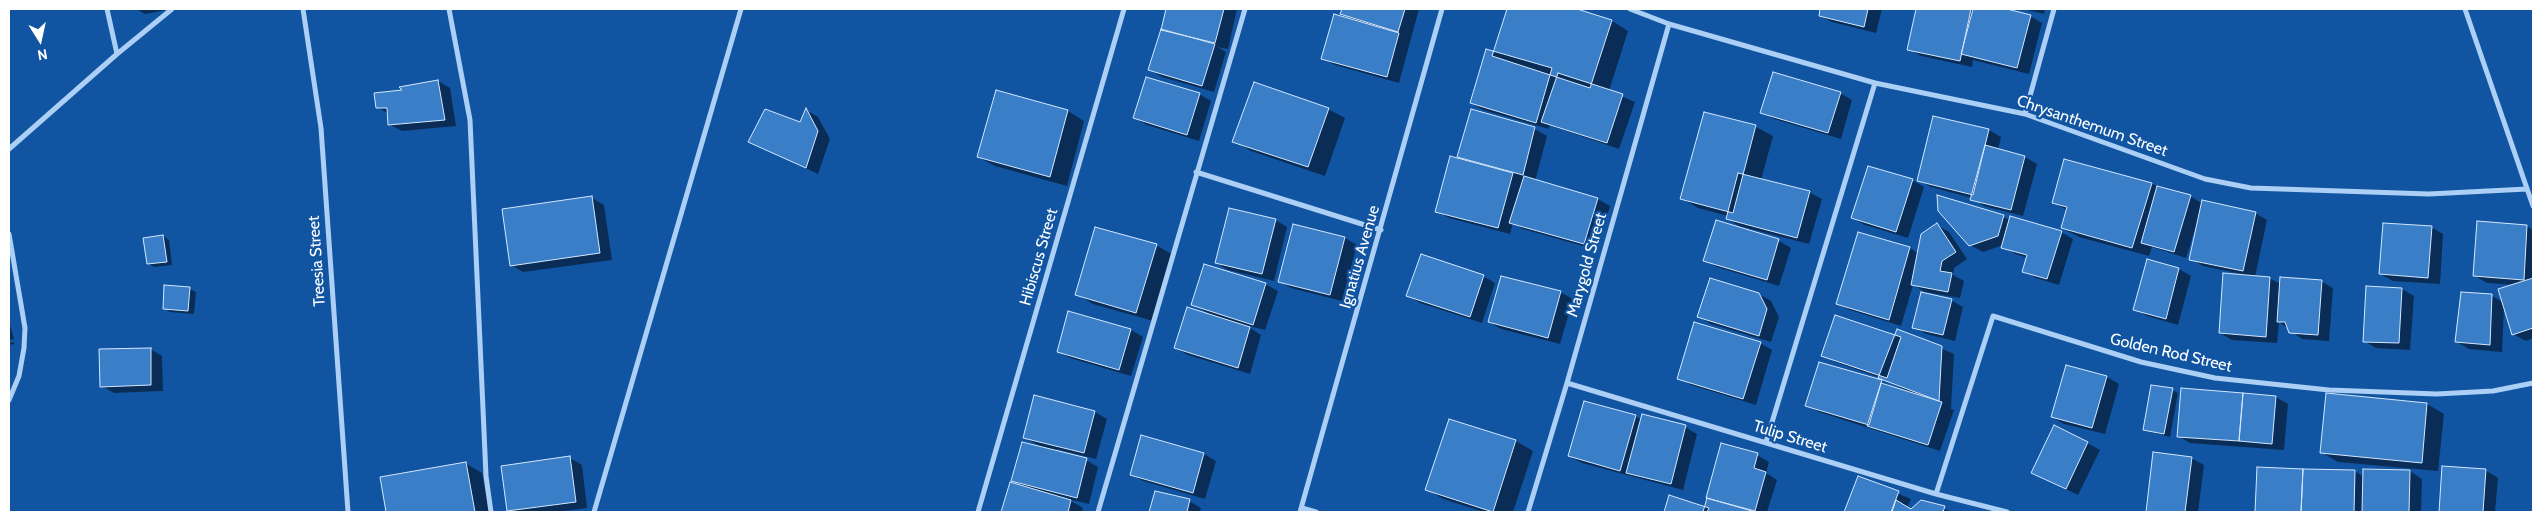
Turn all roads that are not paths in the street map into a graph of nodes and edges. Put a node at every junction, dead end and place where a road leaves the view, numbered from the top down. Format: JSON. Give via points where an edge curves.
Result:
{"nodes":[{"id":1,"x":107,"y":9,"type":"edge"},
{"id":2,"x":172,"y":9,"type":"edge"},
{"id":3,"x":303,"y":9,"type":"edge"},
{"id":4,"x":449,"y":9,"type":"edge"},
{"id":5,"x":741,"y":9,"type":"edge"},
{"id":6,"x":1124,"y":9,"type":"edge"},
{"id":7,"x":1245,"y":9,"type":"edge"},
{"id":8,"x":1442,"y":9,"type":"edge"},
{"id":9,"x":1630,"y":9,"type":"edge"},
{"id":10,"x":2054,"y":9,"type":"edge"},
{"id":11,"x":2465,"y":9,"type":"edge"},
{"id":12,"x":1669,"y":24,"type":"junction"},
{"id":13,"x":117,"y":54,"type":"junction"},
{"id":14,"x":1875,"y":83,"type":"junction"},
{"id":15,"x":2025,"y":114,"type":"junction"},
{"id":16,"x":9,"y":149,"type":"edge"},
{"id":17,"x":1196,"y":172,"type":"junction"},
{"id":18,"x":2527,"y":188,"type":"junction"},
{"id":19,"x":2533,"y":206,"type":"edge"},
{"id":20,"x":1381,"y":230,"type":"junction"},
{"id":21,"x":9,"y":234,"type":"edge"},
{"id":22,"x":2533,"y":383,"type":"edge"},
{"id":23,"x":1567,"y":384,"type":"junction"},
{"id":24,"x":9,"y":400,"type":"edge"},
{"id":25,"x":1766,"y":442,"type":"junction"},
{"id":26,"x":1936,"y":494,"type":"junction"},
{"id":27,"x":1301,"y":510,"type":"edge"},
{"id":28,"x":348,"y":512,"type":"edge"},
{"id":29,"x":491,"y":512,"type":"edge"},
{"id":30,"x":594,"y":512,"type":"edge"},
{"id":31,"x":978,"y":512,"type":"edge"},
{"id":32,"x":1098,"y":512,"type":"edge"},
{"id":33,"x":1316,"y":512,"type":"edge"},
{"id":34,"x":1528,"y":512,"type":"edge"},
{"id":35,"x":2006,"y":512,"type":"edge"}],
"edges":[{"from":1,"to":13,"type":"street"},
{"from":2,"to":13,"type":"street"},
{"from":3,"to":28,"type":"street","name":"Treesia Street","via":[[321,128]]},
{"from":4,"to":29,"type":"street","via":[[470,120],[486,476]]},
{"from":5,"to":30,"type":"street"},
{"from":6,"to":31,"type":"street","name":"Hibiscus Street"},
{"from":7,"to":17,"type":"street"},
{"from":8,"to":20,"type":"street","name":"Ignatius Avenue"},
{"from":9,"to":12,"type":"street","name":"Chrysanthemum Street"},
{"from":10,"to":15,"type":"street"},
{"from":11,"to":18,"type":"street"},
{"from":12,"to":14,"type":"street","name":"Chrysanthemum Street"},
{"from":12,"to":23,"type":"street","name":"Marygold Street"},
{"from":13,"to":16,"type":"street"},
{"from":14,"to":15,"type":"street","name":"Chrysanthemum Street"},
{"from":14,"to":25,"type":"street"},
{"from":15,"to":18,"type":"street","name":"Chrysanthemum Street","via":[[2205,179],[2251,188],[2429,194]]},
{"from":17,"to":20,"type":"street"},
{"from":17,"to":32,"type":"street"},
{"from":18,"to":19,"type":"street"},
{"from":20,"to":27,"type":"street","name":"Ignatius Avenue"},
{"from":21,"to":24,"type":"street","via":[[24,328],[19,376]]},
{"from":22,"to":26,"type":"street","name":"Golden Rod Street","via":[[2493,391],[2437,394],[2329,390],[2215,378],[2141,362],[1993,316]]},
{"from":23,"to":25,"type":"street","name":"Tulip Street"},
{"from":23,"to":34,"type":"street","name":"Marygold Street"},
{"from":25,"to":26,"type":"street","name":"Tulip Street"},
{"from":26,"to":35,"type":"street","name":"Tulip Street"},
{"from":27,"to":33,"type":"street"}]}
